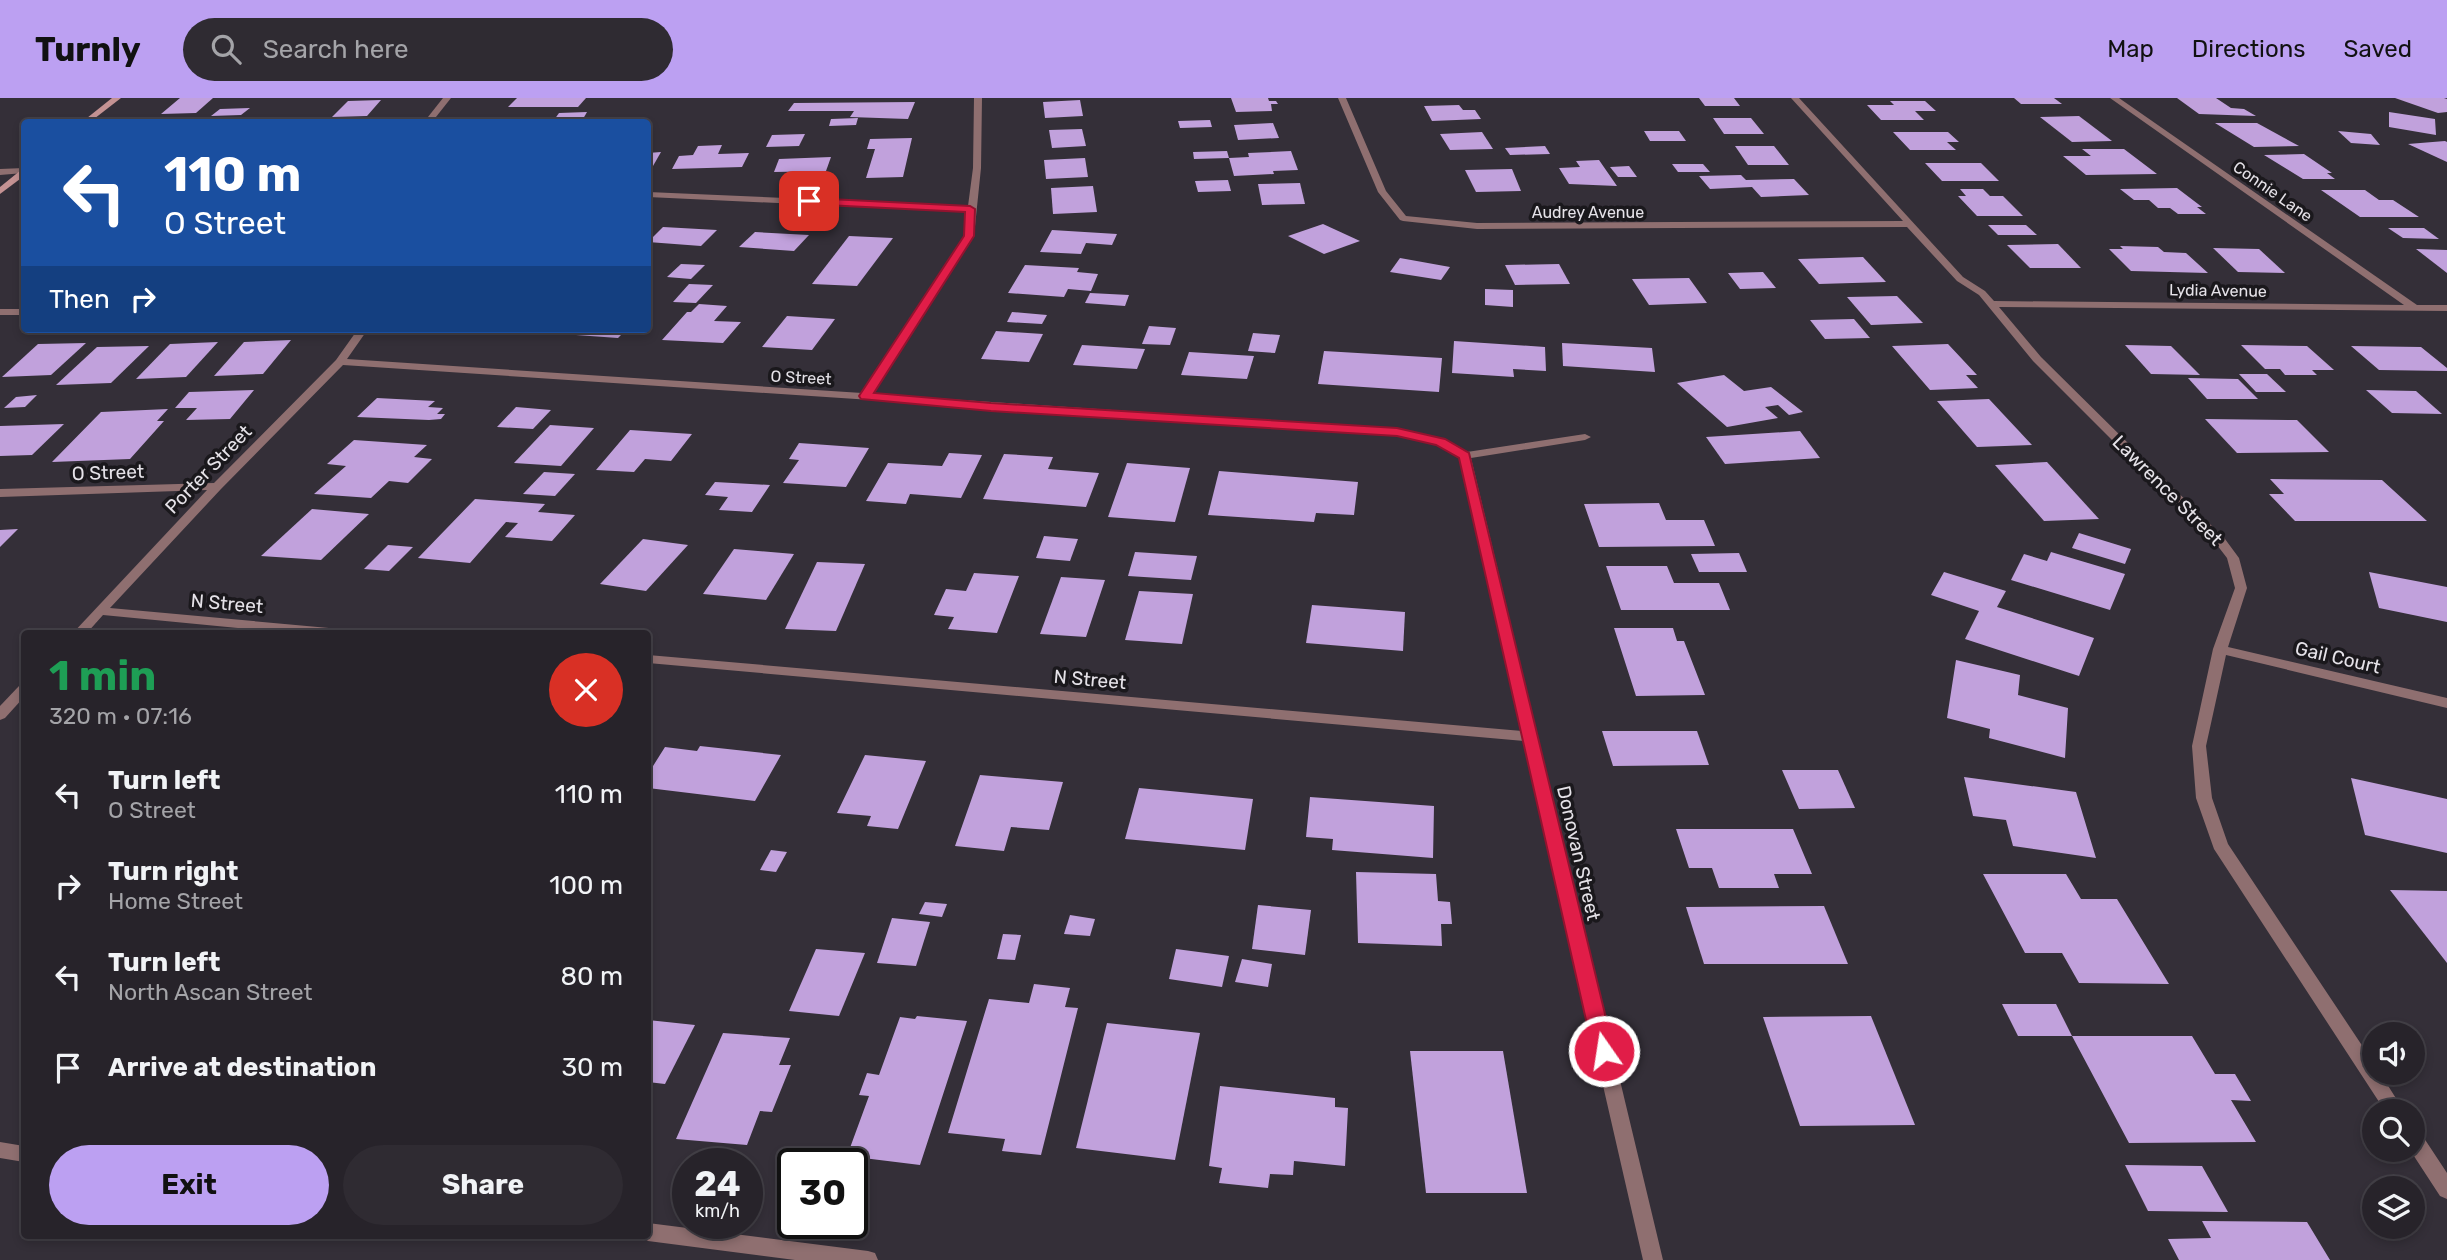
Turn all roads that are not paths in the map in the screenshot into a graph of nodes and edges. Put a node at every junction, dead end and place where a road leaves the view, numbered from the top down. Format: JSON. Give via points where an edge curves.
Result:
{"nodes":[{"id":1,"x":117,"y":98,"type":"edge"},
{"id":2,"x":447,"y":98,"type":"edge"},
{"id":3,"x":978,"y":98,"type":"edge"},
{"id":4,"x":1342,"y":98,"type":"edge"},
{"id":5,"x":1795,"y":98,"type":"edge"},
{"id":6,"x":2114,"y":98,"type":"edge"},
{"id":7,"x":90,"y":119,"type":"edge"},
{"id":8,"x":430,"y":119,"type":"edge"},
{"id":9,"x":21,"y":171,"type":"edge"},
{"id":10,"x":0,"y":172,"type":"edge"},
{"id":11,"x":21,"y":174,"type":"edge"},
{"id":12,"x":0,"y":191,"type":"edge"},
{"id":13,"x":651,"y":194,"type":"edge"},
{"id":14,"x":970,"y":209,"type":"junction"},
{"id":15,"x":1909,"y":224,"type":"junction"},
{"id":16,"x":1989,"y":304,"type":"junction"},
{"id":17,"x":2415,"y":308,"type":"junction"},
{"id":18,"x":2447,"y":308,"type":"edge"},
{"id":19,"x":0,"y":312,"type":"edge"},
{"id":20,"x":21,"y":312,"type":"edge"},
{"id":21,"x":360,"y":333,"type":"edge"},
{"id":22,"x":340,"y":362,"type":"junction"},
{"id":23,"x":866,"y":396,"type":"junction"},
{"id":24,"x":1585,"y":438,"type":"dead end"},
{"id":25,"x":1465,"y":456,"type":"junction"},
{"id":26,"x":217,"y":486,"type":"junction"},
{"id":27,"x":0,"y":493,"type":"edge"},
{"id":28,"x":99,"y":611,"type":"junction"},
{"id":29,"x":82,"y":630,"type":"edge"},
{"id":30,"x":307,"y":630,"type":"edge"},
{"id":31,"x":2220,"y":649,"type":"junction"},
{"id":32,"x":651,"y":659,"type":"edge"},
{"id":33,"x":21,"y":692,"type":"edge"},
{"id":34,"x":2447,"y":703,"type":"edge"},
{"id":35,"x":0,"y":715,"type":"edge"},
{"id":36,"x":1530,"y":737,"type":"junction"},
{"id":37,"x":2387,"y":1099,"type":"edge"},
{"id":38,"x":0,"y":1150,"type":"edge"},
{"id":39,"x":21,"y":1154,"type":"edge"},
{"id":40,"x":2425,"y":1156,"type":"edge"},
{"id":41,"x":2447,"y":1190,"type":"edge"},
{"id":42,"x":651,"y":1232,"type":"edge"},
{"id":43,"x":868,"y":1260,"type":"edge"},
{"id":44,"x":1653,"y":1260,"type":"edge"}],
"edges":[{"from":1,"to":7,"type":"main road"},
{"from":2,"to":8,"type":"street"},
{"from":3,"to":14,"type":"street","via":[[977,168]]},
{"from":4,"to":15,"type":"street","name":"Audrey Avenue","via":[[1382,192],[1403,218],[1477,226]]},
{"from":5,"to":15,"type":"street","name":"Lawrence Street"},
{"from":6,"to":17,"type":"street","name":"Connie Lane"},
{"from":9,"to":10,"type":"street"},
{"from":11,"to":12,"type":"main road"},
{"from":13,"to":14,"type":"street"},
{"from":14,"to":23,"type":"street","via":[[969,236]]},
{"from":15,"to":16,"type":"street","name":"Lawrence Street"},
{"from":16,"to":17,"type":"street","name":"Lydia Avenue"},
{"from":16,"to":31,"type":"street","name":"Lawrence Street","via":[[2233,558],[2241,588]]},
{"from":17,"to":18,"type":"street","name":"Lydia Avenue"},
{"from":19,"to":20,"type":"street"},
{"from":21,"to":22,"type":"street","name":"Porter Street"},
{"from":22,"to":23,"type":"street","name":"O Street"},
{"from":22,"to":26,"type":"street","name":"Porter Street"},
{"from":23,"to":25,"type":"street","name":"O Street","via":[[1397,432],[1440,442]]},
{"from":24,"to":25,"type":"street"},
{"from":25,"to":36,"type":"street","name":"Donovan Street"},
{"from":26,"to":27,"type":"street","name":"O Street"},
{"from":26,"to":28,"type":"street","name":"Porter Street"},
{"from":28,"to":29,"type":"street","name":"Porter Street"},
{"from":28,"to":30,"type":"street","name":"N Street"},
{"from":31,"to":34,"type":"street","name":"Gail Court"},
{"from":31,"to":37,"type":"street","name":"Lawrence Street","via":[[2199,746],[2204,798],[2220,845]]},
{"from":32,"to":36,"type":"street","name":"N Street"},
{"from":33,"to":35,"type":"street"},
{"from":36,"to":44,"type":"street","name":"Donovan Street"},
{"from":38,"to":39,"type":"street"},
{"from":40,"to":41,"type":"street"},
{"from":42,"to":43,"type":"street"}]}
